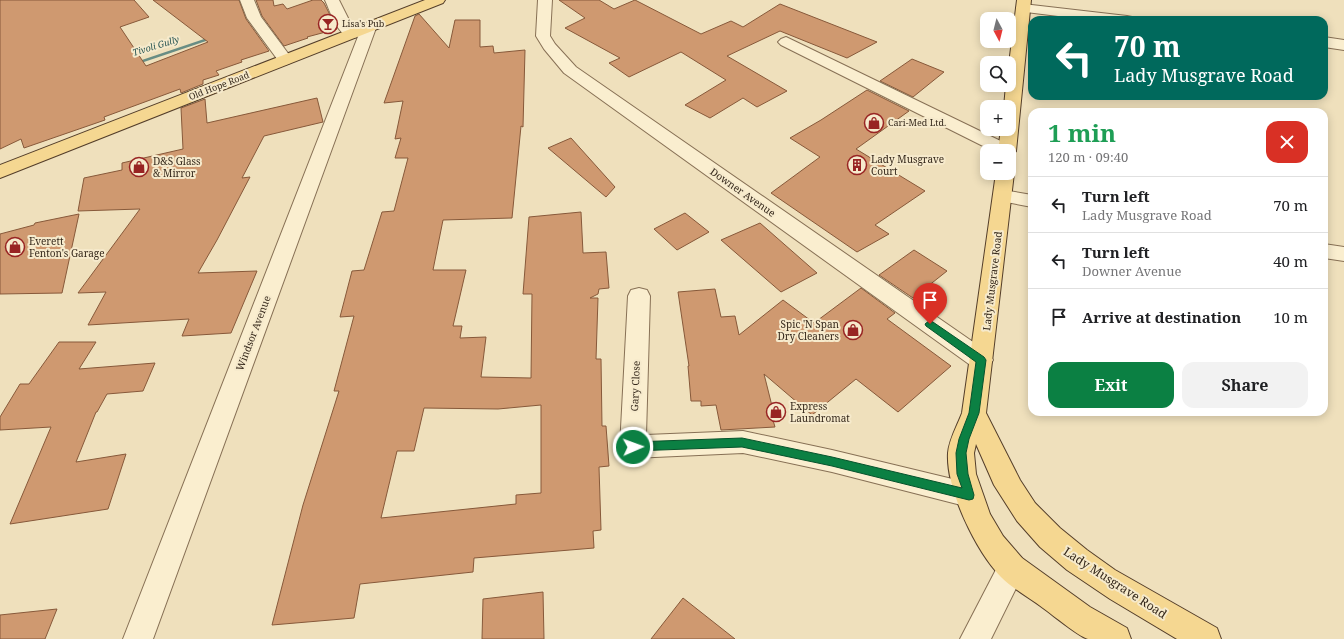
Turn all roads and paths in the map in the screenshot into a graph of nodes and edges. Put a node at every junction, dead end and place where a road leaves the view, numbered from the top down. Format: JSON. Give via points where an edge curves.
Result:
{"nodes":[{"id":1,"x":247,"y":0,"type":"edge"},
{"id":2,"x":438,"y":0,"type":"edge"},
{"id":3,"x":545,"y":0,"type":"edge"},
{"id":4,"x":334,"y":3,"type":"edge"},
{"id":5,"x":1024,"y":4,"type":"edge"},
{"id":6,"x":1101,"y":16,"type":"edge"},
{"id":7,"x":360,"y":31,"type":"junction"},
{"id":8,"x":786,"y":42,"type":"dead end"},
{"id":9,"x":1328,"y":43,"type":"edge"},
{"id":10,"x":1344,"y":45,"type":"edge"},
{"id":11,"x":285,"y":60,"type":"junction"},
{"id":12,"x":993,"y":144,"type":"edge"},
{"id":13,"x":1008,"y":144,"type":"edge"},
{"id":14,"x":0,"y":172,"type":"edge"},
{"id":15,"x":1004,"y":180,"type":"edge"},
{"id":16,"x":1003,"y":196,"type":"junction"},
{"id":17,"x":1028,"y":200,"type":"edge"},
{"id":18,"x":1328,"y":252,"type":"edge"},
{"id":19,"x":1344,"y":254,"type":"edge"},
{"id":20,"x":639,"y":296,"type":"dead end"},
{"id":21,"x":981,"y":360,"type":"junction"},
{"id":22,"x":974,"y":413,"type":"junction"},
{"id":23,"x":969,"y":495,"type":"junction"},
{"id":24,"x":1012,"y":568,"type":"junction"},
{"id":25,"x":138,"y":639,"type":"edge"},
{"id":26,"x":975,"y":639,"type":"edge"},
{"id":27,"x":1116,"y":639,"type":"edge"},
{"id":28,"x":1206,"y":639,"type":"edge"}],
"edges":[{"from":1,"to":11,"type":"street","via":[[254,18]]},
{"from":2,"to":7,"type":"main road","name":"Old Hope Road"},
{"from":3,"to":21,"type":"street","name":"Downer Avenue","via":[[543,36],[570,70]]},
{"from":4,"to":7,"type":"street","via":[[346,28]]},
{"from":5,"to":6,"type":"street"},
{"from":5,"to":13,"type":"main road"},
{"from":7,"to":11,"type":"main road","name":"Old Hope Road"},
{"from":7,"to":25,"type":"street","name":"Windsor Avenue"},
{"from":8,"to":12,"type":"street"},
{"from":9,"to":10,"type":"street"},
{"from":11,"to":14,"type":"main road","name":"Old Hope Road"},
{"from":15,"to":16,"type":"main road","name":"Lady Musgrave Road"},
{"from":16,"to":17,"type":"street"},
{"from":16,"to":21,"type":"main road","name":"Lady Musgrave Road"},
{"from":18,"to":19,"type":"street"},
{"from":20,"to":23,"type":"street","name":"Gary Close","via":[[633,447],[742,442]]},
{"from":21,"to":22,"type":"main road","name":"Lady Musgrave Road"},
{"from":22,"to":23,"type":"main road","name":"Lady Musgrave Road","via":[[961,453]]},
{"from":22,"to":28,"type":"main road","name":"Lady Musgrave Road","via":[[1006,480],[1026,511],[1051,540],[1075,560]]},
{"from":23,"to":24,"type":"main road","name":"Lady Musgrave Road","via":[[993,545]]},
{"from":24,"to":26,"type":"street"},
{"from":24,"to":27,"type":"main road","name":"Lady Musgrave Road","via":[[1080,617]]}]}
